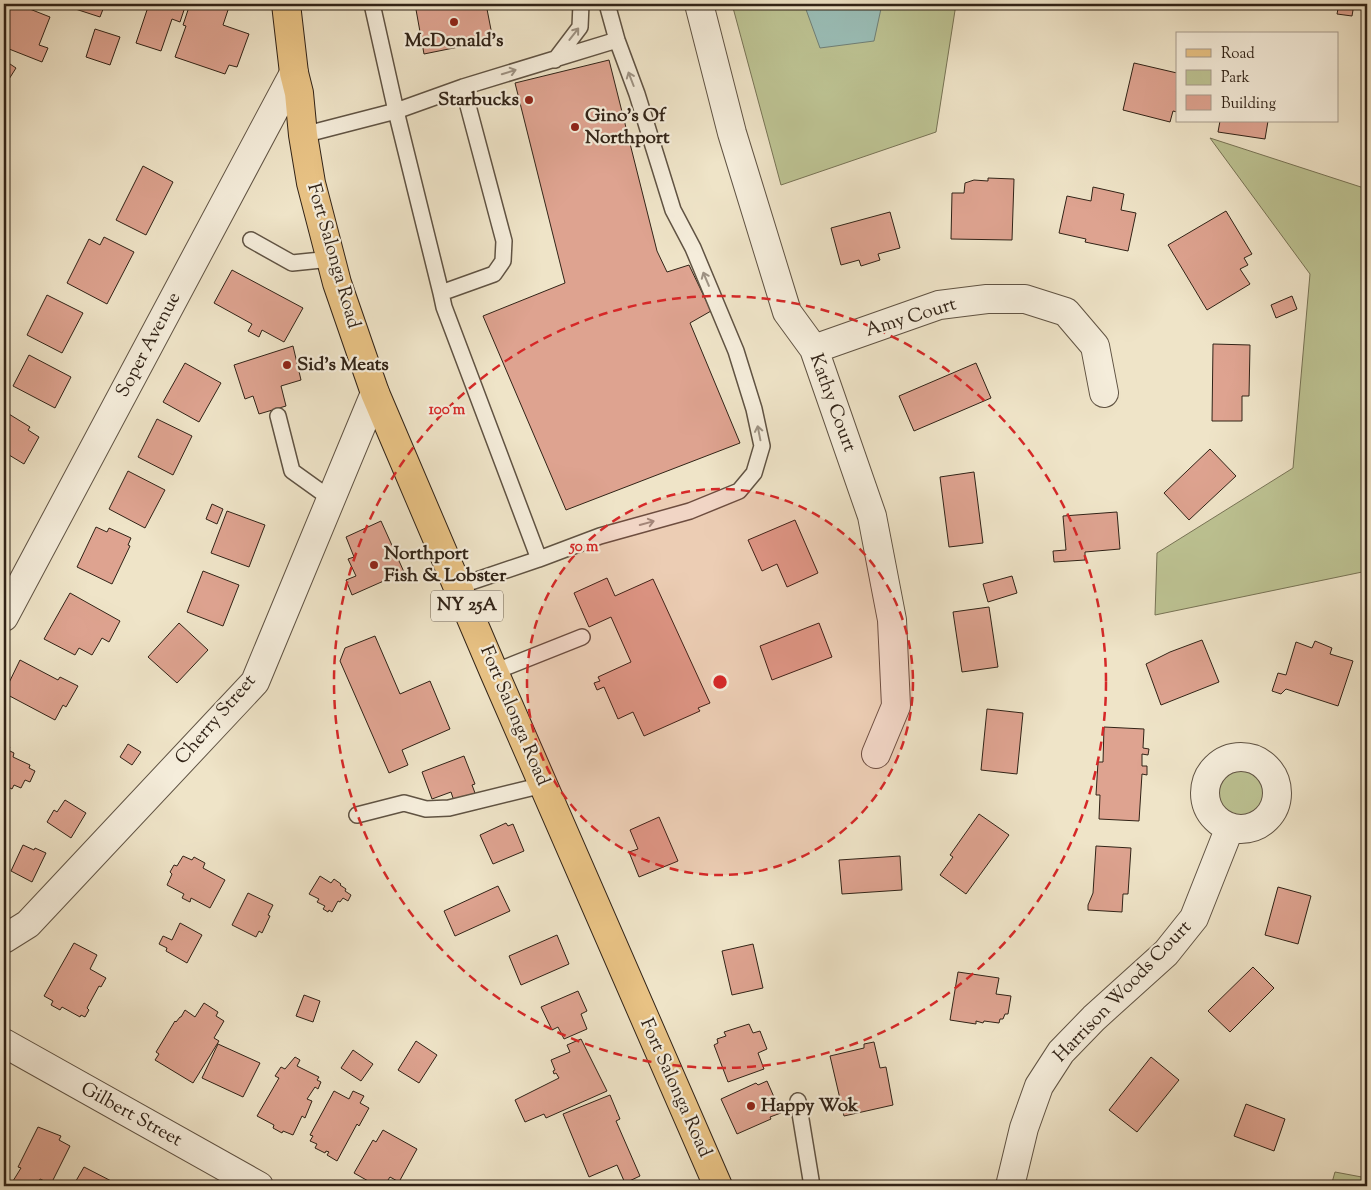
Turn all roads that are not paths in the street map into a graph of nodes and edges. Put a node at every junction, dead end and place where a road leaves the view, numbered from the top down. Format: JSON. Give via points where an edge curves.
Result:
{"nodes":[{"id":1,"x":286,"y":4,"type":"edge"},
{"id":2,"x":372,"y":4,"type":"edge"},
{"id":3,"x":581,"y":4,"type":"edge"},
{"id":4,"x":607,"y":4,"type":"edge"},
{"id":5,"x":699,"y":4,"type":"edge"},
{"id":6,"x":617,"y":40,"type":"junction"},
{"id":7,"x":554,"y":60,"type":"junction"},
{"id":8,"x":294,"y":73,"type":"junction"},
{"id":9,"x":462,"y":87,"type":"junction"},
{"id":10,"x":396,"y":111,"type":"junction"},
{"id":11,"x":303,"y":135,"type":"junction"},
{"id":12,"x":251,"y":240,"type":"dead end"},
{"id":13,"x":331,"y":259,"type":"junction"},
{"id":14,"x":441,"y":293,"type":"junction"},
{"id":15,"x":814,"y":349,"type":"junction"},
{"id":16,"x":375,"y":393,"type":"junction"},
{"id":17,"x":1104,"y":393,"type":"dead end"},
{"id":18,"x":278,"y":416,"type":"dead end"},
{"id":19,"x":331,"y":499,"type":"junction"},
{"id":20,"x":539,"y":559,"type":"junction"},
{"id":21,"x":458,"y":586,"type":"junction"},
{"id":22,"x":4,"y":617,"type":"edge"},
{"id":23,"x":582,"y":636,"type":"dead end"},
{"id":24,"x":494,"y":672,"type":"junction"},
{"id":25,"x":876,"y":754,"type":"dead end"},
{"id":26,"x":543,"y":785,"type":"junction"},
{"id":27,"x":357,"y":815,"type":"dead end"},
{"id":28,"x":1230,"y":827,"type":"dead end"},
{"id":29,"x":4,"y":939,"type":"edge"},
{"id":30,"x":4,"y":1043,"type":"edge"},
{"id":31,"x":798,"y":1101,"type":"dead end"},
{"id":32,"x":259,"y":1186,"type":"edge"},
{"id":33,"x":718,"y":1186,"type":"edge"},
{"id":34,"x":812,"y":1186,"type":"edge"},
{"id":35,"x":1010,"y":1186,"type":"edge"}],
"edges":[{"from":1,"to":8,"type":"main road","name":"Fort Salonga Road","number":"NY 25A"},
{"from":2,"to":10,"type":"lane"},
{"from":7,"to":3,"type":"lane","one_way":true,"via":[[580,27]]},
{"from":4,"to":6,"type":"lane"},
{"from":5,"to":15,"type":"street","name":"Kathy Court","via":[[732,133],[787,312]]},
{"from":6,"to":7,"type":"lane"},
{"from":20,"to":6,"type":"lane","one_way":true,"via":[[600,536],[690,511],[738,491],[754,473],[762,446],[736,351],[673,210]]},
{"from":9,"to":7,"type":"lane","one_way":true},
{"from":8,"to":11,"type":"main road","name":"Fort Salonga Road","number":"NY 25A"},
{"from":8,"to":22,"type":"street","name":"Soper Avenue"},
{"from":9,"to":10,"type":"lane"},
{"from":9,"to":14,"type":"lane","via":[[504,241],[503,261],[494,274]]},
{"from":10,"to":11,"type":"lane"},
{"from":10,"to":14,"type":"lane"},
{"from":11,"to":13,"type":"main road","name":"Fort Salonga Road","number":"NY 25A","via":[[311,183]]},
{"from":12,"to":13,"type":"lane","via":[[292,263]]},
{"from":13,"to":16,"type":"main road","name":"Fort Salonga Road","number":"NY 25A"},
{"from":14,"to":20,"type":"lane"},
{"from":15,"to":17,"type":"street","name":"Amy Court","via":[[939,305],[987,299],[1025,299],[1066,312],[1095,346]]},
{"from":15,"to":25,"type":"street","name":"Kathy Court","via":[[872,516],[892,620],[896,706]]},
{"from":16,"to":19,"type":"street","name":"Cherry Street"},
{"from":16,"to":21,"type":"main road","name":"Fort Salonga Road","number":"NY 25A"},
{"from":18,"to":19,"type":"lane","via":[[292,470]]},
{"from":19,"to":29,"type":"street","name":"Cherry Street","via":[[255,682],[28,924]]},
{"from":20,"to":21,"type":"lane"},
{"from":21,"to":24,"type":"main road","name":"Fort Salonga Road","number":"NY 25A"},
{"from":23,"to":24,"type":"lane"},
{"from":24,"to":26,"type":"main road","name":"Fort Salonga Road","number":"NY 25A"},
{"from":26,"to":27,"type":"lane","via":[[449,808],[426,809],[404,803]]},
{"from":26,"to":33,"type":"main road","name":"Fort Salonga Road","number":"NY 25A"},
{"from":28,"to":35,"type":"street","name":"Harrison Woods Court","via":[[1194,918],[1166,953],[1061,1052],[1039,1086],[1024,1128]]},
{"from":30,"to":32,"type":"street","name":"Gilbert Street"},
{"from":31,"to":34,"type":"lane"}]}
